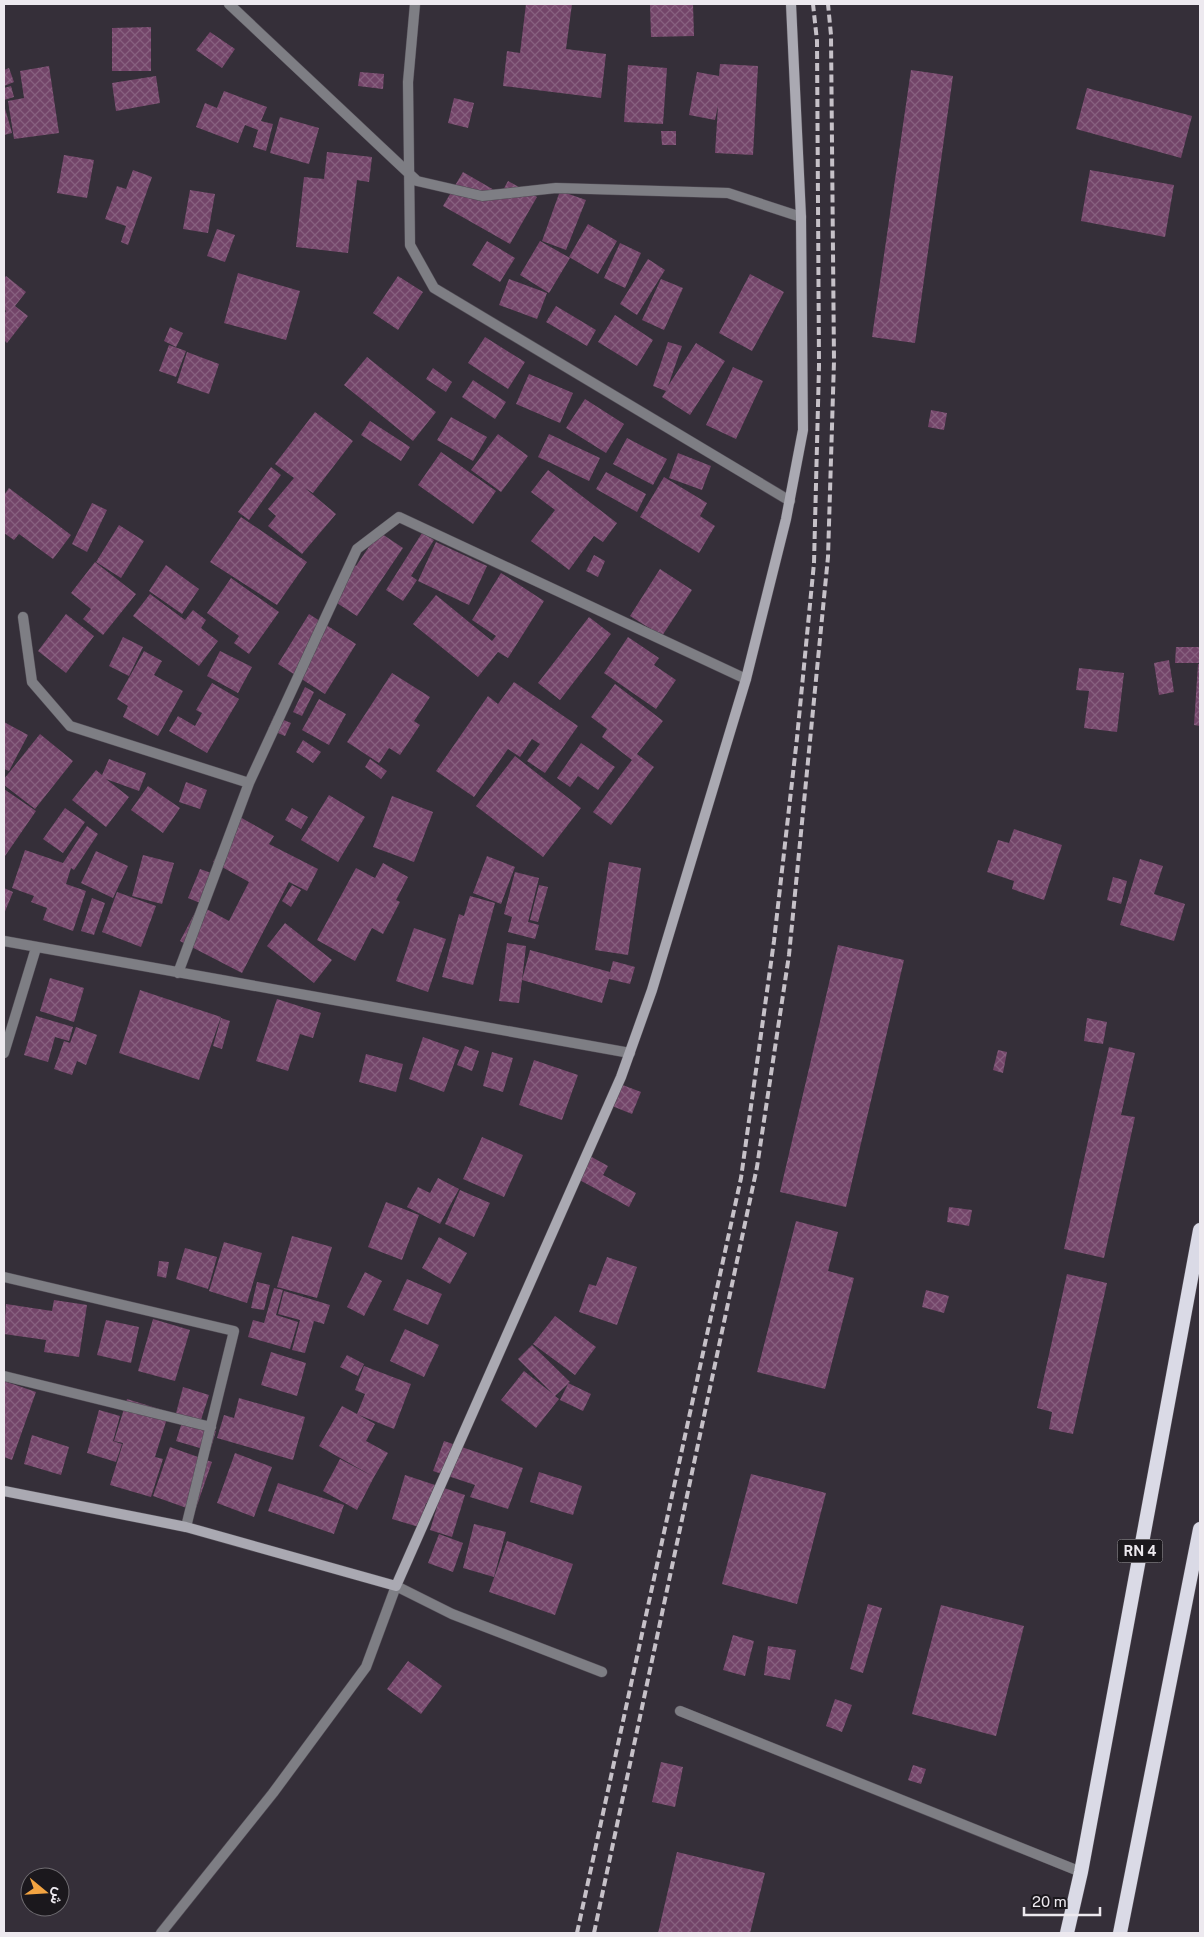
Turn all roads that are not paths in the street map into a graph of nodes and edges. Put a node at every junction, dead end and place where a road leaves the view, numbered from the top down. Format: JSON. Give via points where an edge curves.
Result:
{"nodes":[{"id":1,"x":229,"y":4,"type":"edge"},
{"id":2,"x":415,"y":4,"type":"edge"},
{"id":3,"x":791,"y":4,"type":"edge"},
{"id":4,"x":409,"y":174,"type":"junction"},
{"id":5,"x":801,"y":217,"type":"junction"},
{"id":6,"x":790,"y":501,"type":"junction"},
{"id":7,"x":23,"y":617,"type":"dead end"},
{"id":8,"x":746,"y":678,"type":"junction"},
{"id":9,"x":250,"y":784,"type":"junction"},
{"id":10,"x":4,"y":941,"type":"edge"},
{"id":11,"x":36,"y":948,"type":"junction"},
{"id":12,"x":178,"y":973,"type":"junction"},
{"id":13,"x":4,"y":1053,"type":"edge"},
{"id":14,"x":630,"y":1053,"type":"junction"},
{"id":15,"x":1200,"y":1230,"type":"edge"},
{"id":16,"x":4,"y":1277,"type":"edge"},
{"id":17,"x":4,"y":1376,"type":"edge"},
{"id":18,"x":211,"y":1427,"type":"junction"},
{"id":19,"x":4,"y":1491,"type":"edge"},
{"id":20,"x":186,"y":1527,"type":"junction"},
{"id":21,"x":1200,"y":1530,"type":"edge"},
{"id":22,"x":396,"y":1586,"type":"junction"},
{"id":23,"x":602,"y":1672,"type":"dead end"},
{"id":24,"x":680,"y":1711,"type":"dead end"},
{"id":25,"x":1081,"y":1872,"type":"junction"},
{"id":26,"x":162,"y":1933,"type":"edge"},
{"id":27,"x":1067,"y":1933,"type":"edge"},
{"id":28,"x":1120,"y":1933,"type":"edge"}],
"edges":[{"from":1,"to":4,"type":"street"},
{"from":2,"to":4,"type":"street","via":[[408,82]]},
{"from":3,"to":5,"type":"main road"},
{"from":4,"to":5,"type":"street","via":[[416,181],[482,196],[556,188],[728,193]]},
{"from":4,"to":6,"type":"street","via":[[410,245],[434,288]]},
{"from":5,"to":6,"type":"main road","via":[[803,430]]},
{"from":6,"to":8,"type":"main road"},
{"from":7,"to":9,"type":"street","via":[[32,682],[70,726]]},
{"from":8,"to":9,"type":"street","via":[[399,518],[357,549]]},
{"from":8,"to":14,"type":"main road"},
{"from":9,"to":12,"type":"street"},
{"from":10,"to":11,"type":"street"},
{"from":11,"to":12,"type":"street"},
{"from":11,"to":13,"type":"street"},
{"from":12,"to":14,"type":"street"},
{"from":14,"to":22,"type":"main road"},
{"from":15,"to":25,"type":"highway","number":"RN 4"},
{"from":16,"to":18,"type":"street","via":[[234,1331]]},
{"from":17,"to":18,"type":"street"},
{"from":18,"to":20,"type":"street"},
{"from":19,"to":20,"type":"main road"},
{"from":20,"to":22,"type":"main road"},
{"from":21,"to":28,"type":"highway"},
{"from":22,"to":23,"type":"street","via":[[452,1614]]},
{"from":22,"to":26,"type":"street","via":[[366,1667],[273,1793]]},
{"from":24,"to":25,"type":"street"},
{"from":25,"to":27,"type":"highway","number":"RN 4"}]}
